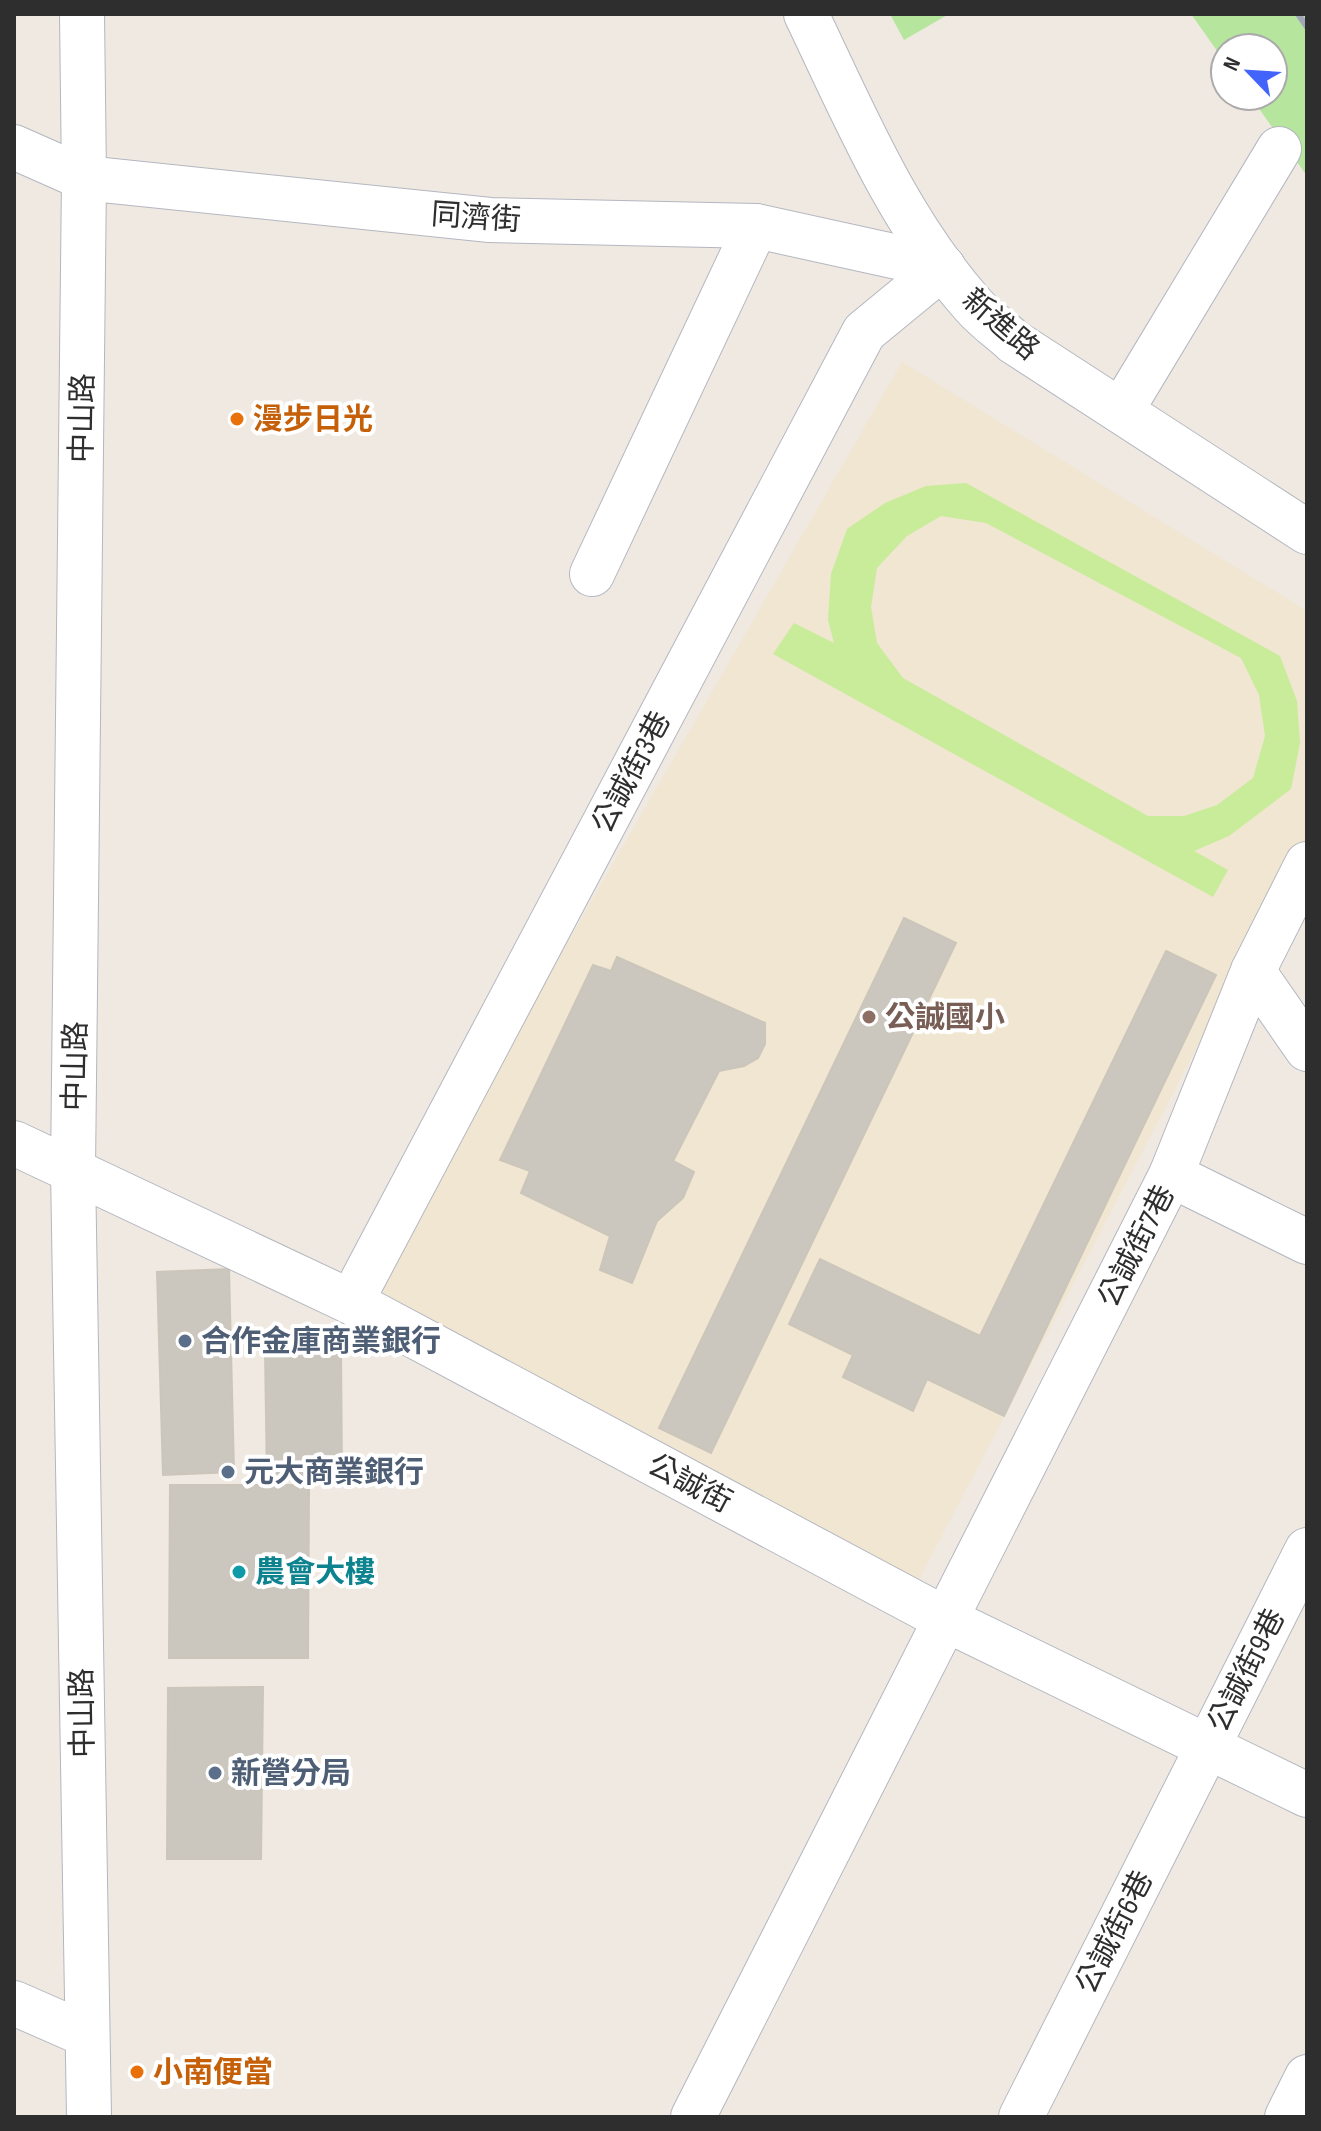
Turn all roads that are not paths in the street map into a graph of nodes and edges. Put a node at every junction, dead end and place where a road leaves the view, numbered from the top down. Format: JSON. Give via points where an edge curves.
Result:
{"nodes":[{"id":1,"x":82,"y":14,"type":"edge"},
{"id":2,"x":806,"y":14,"type":"edge"},
{"id":3,"x":14,"y":147,"type":"edge"},
{"id":4,"x":1279,"y":149,"type":"dead end"},
{"id":5,"x":84,"y":178,"type":"junction"},
{"id":6,"x":756,"y":226,"type":"junction"},
{"id":7,"x":943,"y":267,"type":"junction"},
{"id":8,"x":1121,"y":411,"type":"junction"},
{"id":9,"x":1307,"y":532,"type":"edge"},
{"id":10,"x":592,"y":574,"type":"dead end"},
{"id":11,"x":1307,"y":864,"type":"edge"},
{"id":12,"x":1253,"y":971,"type":"junction"},
{"id":13,"x":1307,"y":1049,"type":"edge"},
{"id":14,"x":14,"y":1143,"type":"edge"},
{"id":15,"x":73,"y":1170,"type":"junction"},
{"id":16,"x":1171,"y":1175,"type":"junction"},
{"id":17,"x":1307,"y":1242,"type":"edge"},
{"id":18,"x":351,"y":1302,"type":"junction"},
{"id":19,"x":1307,"y":1550,"type":"edge"},
{"id":20,"x":947,"y":1620,"type":"junction"},
{"id":21,"x":1207,"y":1747,"type":"junction"},
{"id":22,"x":1307,"y":1795,"type":"edge"},
{"id":23,"x":14,"y":2003,"type":"edge"},
{"id":24,"x":87,"y":2035,"type":"junction"},
{"id":25,"x":1307,"y":2077,"type":"edge"},
{"id":26,"x":89,"y":2117,"type":"edge"},
{"id":27,"x":693,"y":2117,"type":"edge"},
{"id":28,"x":1021,"y":2117,"type":"edge"},
{"id":29,"x":1287,"y":2117,"type":"edge"}],
"edges":[{"from":1,"to":5,"type":"street","name":"中山路"},
{"from":2,"to":7,"type":"street","name":"新進路","via":[[877,160]]},
{"from":3,"to":5,"type":"street","name":"同濟街"},
{"from":4,"to":8,"type":"street"},
{"from":5,"to":6,"type":"street","name":"同濟街","via":[[490,220]]},
{"from":5,"to":15,"type":"street","name":"中山路"},
{"from":6,"to":7,"type":"street","name":"同濟街"},
{"from":6,"to":10,"type":"street"},
{"from":7,"to":8,"type":"street","name":"新進路","via":[[975,307],[1014,342]]},
{"from":7,"to":18,"type":"street","name":"公誠街3巷","via":[[864,332]]},
{"from":8,"to":9,"type":"street","name":"新進路"},
{"from":11,"to":12,"type":"street","name":"公誠街7巷"},
{"from":12,"to":13,"type":"street"},
{"from":12,"to":16,"type":"street","name":"公誠街7巷"},
{"from":14,"to":15,"type":"street","name":"公誠街"},
{"from":15,"to":18,"type":"street","name":"公誠街"},
{"from":15,"to":24,"type":"street","name":"中山路"},
{"from":16,"to":17,"type":"street"},
{"from":16,"to":20,"type":"street","name":"公誠街7巷"},
{"from":18,"to":20,"type":"street","name":"公誠街"},
{"from":19,"to":21,"type":"street","name":"公誠街9巷"},
{"from":20,"to":21,"type":"street","name":"公誠街"},
{"from":20,"to":27,"type":"street","name":"公誠街7巷"},
{"from":21,"to":22,"type":"street","name":"公誠街"},
{"from":21,"to":28,"type":"street","name":"公誠街6巷"},
{"from":23,"to":24,"type":"street"},
{"from":24,"to":26,"type":"street","name":"中山路"},
{"from":25,"to":29,"type":"street"}]}
